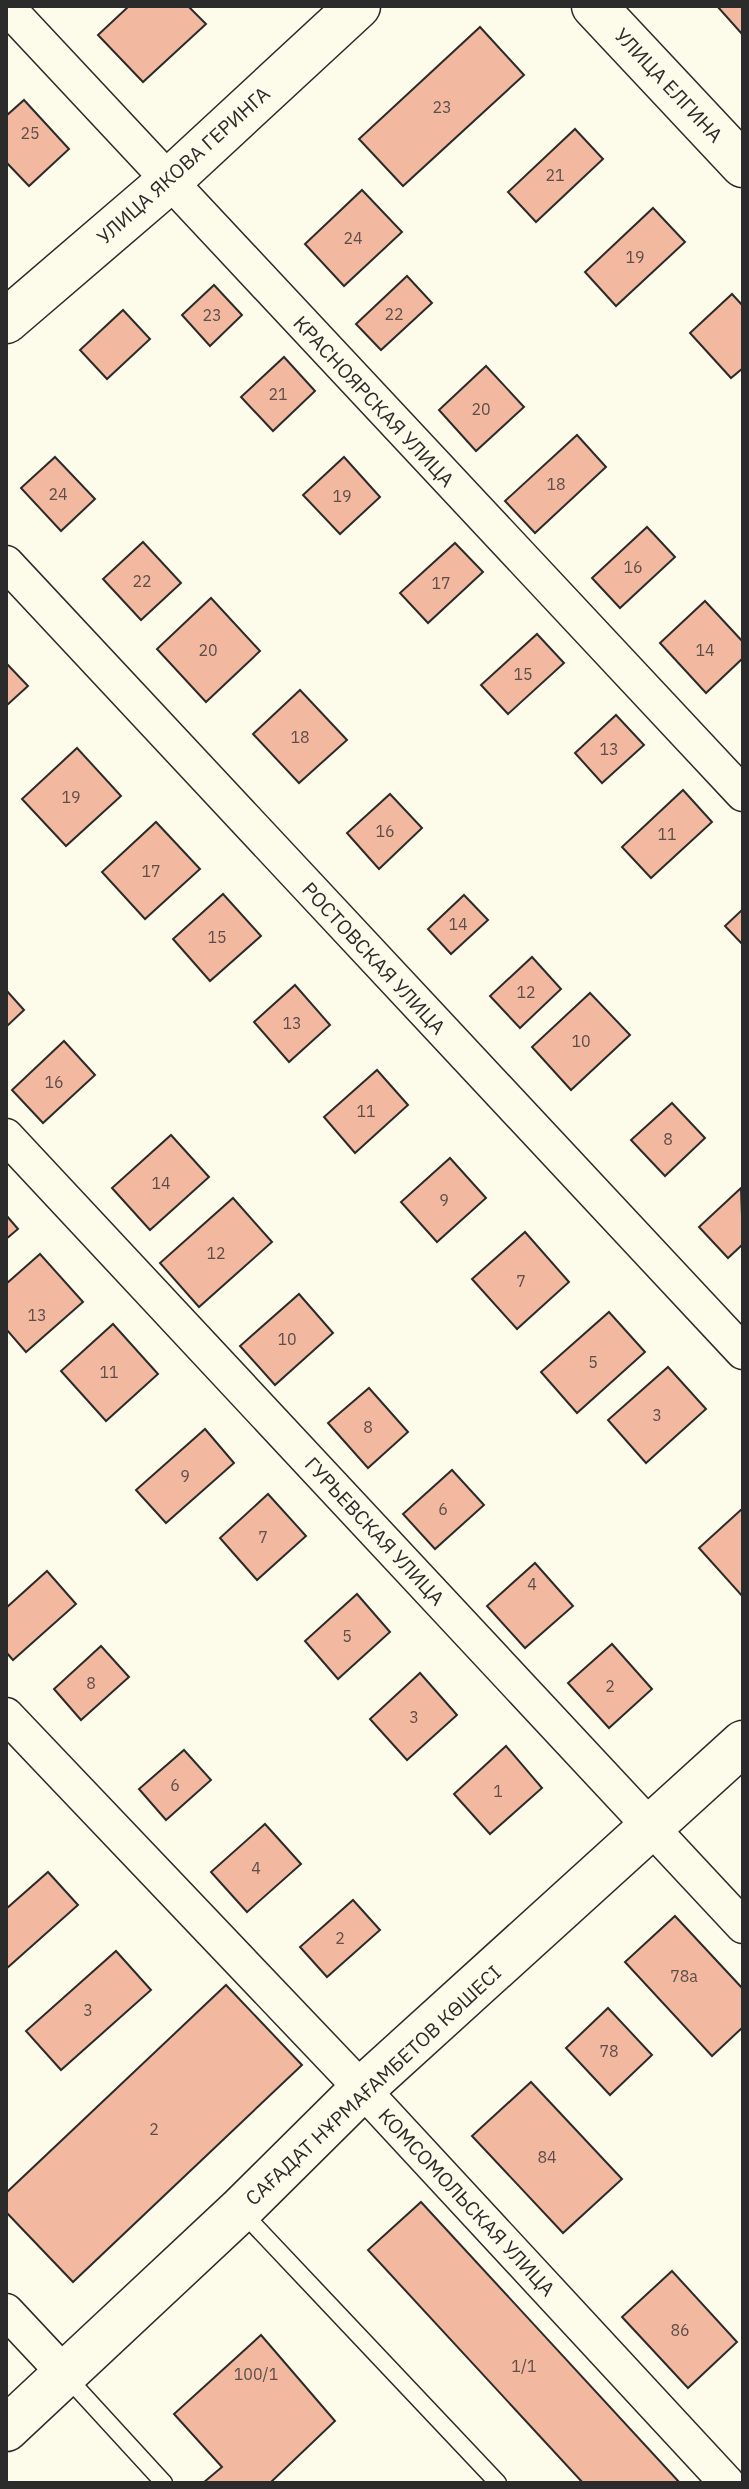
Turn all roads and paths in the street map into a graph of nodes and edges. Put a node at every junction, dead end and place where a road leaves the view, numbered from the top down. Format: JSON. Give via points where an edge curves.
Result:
{"nodes":[{"id":1,"x":6,"y":6,"type":"edge"},
{"id":2,"x":358,"y":6,"type":"edge"},
{"id":3,"x":594,"y":6,"type":"edge"},
{"id":4,"x":743,"y":165,"type":"edge"},
{"id":5,"x":168,"y":182,"type":"junction"},
{"id":6,"x":6,"y":321,"type":"edge"},
{"id":7,"x":6,"y":563,"type":"edge"},
{"id":8,"x":743,"y":794,"type":"edge"},
{"id":9,"x":6,"y":1136,"type":"edge"},
{"id":10,"x":743,"y":1352,"type":"edge"},
{"id":11,"x":6,"y":1715,"type":"edge"},
{"id":12,"x":743,"y":1743,"type":"edge"},
{"id":13,"x":653,"y":1828,"type":"junction"},
{"id":14,"x":743,"y":1926,"type":"edge"},
{"id":15,"x":362,"y":2089,"type":"junction"},
{"id":16,"x":240,"y":2210,"type":"junction"},
{"id":17,"x":6,"y":2311,"type":"edge"},
{"id":18,"x":65,"y":2374,"type":"junction"},
{"id":19,"x":6,"y":2429,"type":"edge"},
{"id":20,"x":164,"y":2483,"type":"edge"},
{"id":21,"x":498,"y":2483,"type":"edge"},
{"id":22,"x":727,"y":2483,"type":"edge"}],
"edges":[{"from":1,"to":5,"type":"street","name":"КРАСНОЯРСКАЯ УЛИЦА"},
{"from":2,"to":5,"type":"main road","name":"УЛИЦА ЯКОВА ГЕРИНГА"},
{"from":3,"to":4,"type":"main road","name":"УЛИЦА ЕЛГИНА"},
{"from":5,"to":6,"type":"main road","name":"УЛИЦА ЯКОВА ГЕРИНГА"},
{"from":5,"to":8,"type":"street","name":"КРАСНОЯРСКАЯ УЛИЦА"},
{"from":7,"to":10,"type":"street","name":"РОСТОВСКАЯ УЛИЦА"},
{"from":9,"to":13,"type":"street","name":"ГУРЬЕВСКАЯ УЛИЦА"},
{"from":11,"to":15,"type":"street","name":"КОМСОМОЛЬСКАЯ УЛИЦА"},
{"from":12,"to":13,"type":"main road","name":"САҒАДАТ НҰРМАҒАМБЕТОВ КӨШЕСІ"},
{"from":13,"to":14,"type":"street","name":"ГУРЬЕВСКАЯ УЛИЦА"},
{"from":13,"to":15,"type":"main road","name":"САҒАДАТ НҰРМАҒАМБЕТОВ КӨШЕСІ"},
{"from":15,"to":16,"type":"main road","name":"САҒАДАТ НҰРМАҒАМБЕТОВ КӨШЕСІ"},
{"from":15,"to":22,"type":"street","name":"КОМСОМОЛЬСКАЯ УЛИЦА"},
{"from":16,"to":18,"type":"main road","name":"САҒАДАТ НҰРМАҒАМБЕТОВ КӨШЕСІ"},
{"from":16,"to":21,"type":"lane"},
{"from":17,"to":18,"type":"street"},
{"from":18,"to":19,"type":"main road","name":"САҒАДАТ НҰРМАҒАМБЕТОВ КӨШЕСІ"},
{"from":18,"to":20,"type":"lane"}]}
